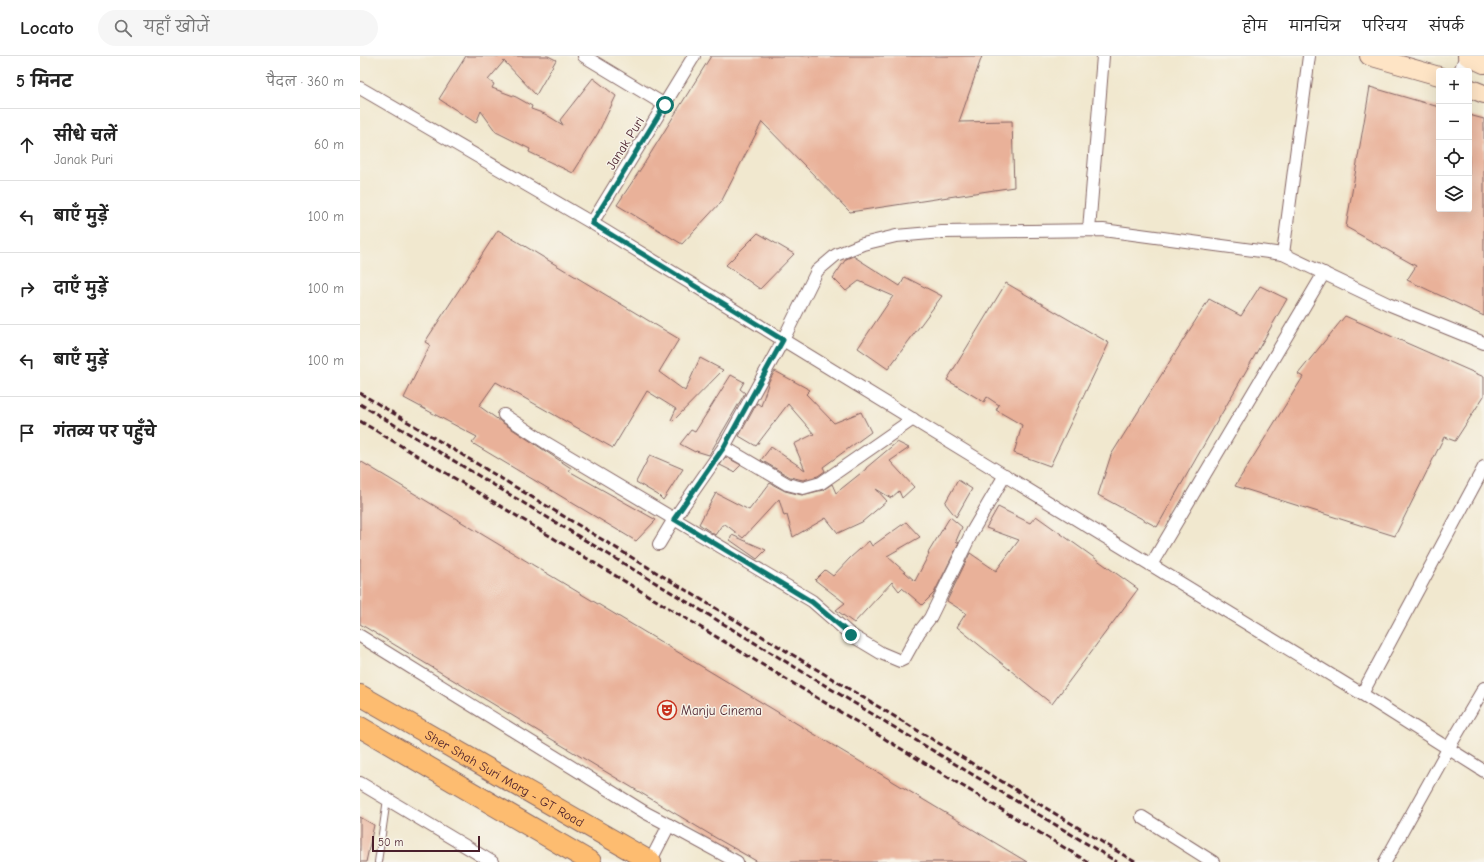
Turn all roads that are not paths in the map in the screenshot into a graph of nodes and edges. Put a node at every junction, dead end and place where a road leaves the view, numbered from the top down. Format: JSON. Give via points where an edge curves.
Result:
{"nodes":[{"id":1,"x":584,"y":56,"type":"edge"},
{"id":2,"x":694,"y":56,"type":"edge"},
{"id":3,"x":1103,"y":56,"type":"edge"},
{"id":4,"x":1309,"y":56,"type":"edge"},
{"id":5,"x":1369,"y":56,"type":"edge"},
{"id":6,"x":1467,"y":56,"type":"edge"},
{"id":7,"x":1484,"y":64,"type":"edge"},
{"id":8,"x":1461,"y":68,"type":"edge"},
{"id":9,"x":1436,"y":75,"type":"edge"},
{"id":10,"x":360,"y":88,"type":"edge"},
{"id":11,"x":1472,"y":89,"type":"edge"},
{"id":12,"x":1484,"y":94,"type":"edge"},
{"id":13,"x":665,"y":105,"type":"junction"},
{"id":14,"x":592,"y":223,"type":"junction"},
{"id":15,"x":1089,"y":230,"type":"junction"},
{"id":16,"x":1283,"y":254,"type":"junction"},
{"id":17,"x":1324,"y":274,"type":"junction"},
{"id":18,"x":783,"y":340,"type":"junction"},
{"id":19,"x":1484,"y":342,"type":"edge"},
{"id":20,"x":504,"y":414,"type":"dead end"},
{"id":21,"x":913,"y":419,"type":"junction"},
{"id":22,"x":724,"y":447,"type":"junction"},
{"id":23,"x":1484,"y":467,"type":"edge"},
{"id":24,"x":1005,"y":476,"type":"junction"},
{"id":25,"x":674,"y":519,"type":"junction"},
{"id":26,"x":659,"y":544,"type":"dead end"},
{"id":27,"x":1151,"y":565,"type":"junction"},
{"id":28,"x":360,"y":636,"type":"edge"},
{"id":29,"x":1484,"y":688,"type":"edge"},
{"id":30,"x":1362,"y":694,"type":"junction"},
{"id":31,"x":360,"y":695,"type":"edge"},
{"id":32,"x":360,"y":727,"type":"edge"},
{"id":33,"x":1448,"y":749,"type":"junction"},
{"id":34,"x":1484,"y":771,"type":"edge"},
{"id":35,"x":360,"y":783,"type":"edge"},
{"id":36,"x":387,"y":799,"type":"junction"},
{"id":37,"x":1142,"y":817,"type":"dead end"},
{"id":38,"x":669,"y":826,"type":"junction"},
{"id":39,"x":378,"y":862,"type":"edge"},
{"id":40,"x":492,"y":862,"type":"edge"},
{"id":41,"x":591,"y":862,"type":"edge"},
{"id":42,"x":650,"y":862,"type":"edge"},
{"id":43,"x":737,"y":862,"type":"edge"},
{"id":44,"x":1213,"y":862,"type":"edge"},
{"id":45,"x":1385,"y":862,"type":"edge"}],
"edges":[{"from":1,"to":13,"type":"street"},
{"from":2,"to":13,"type":"street","name":"Janak Puri"},
{"from":3,"to":15,"type":"street"},
{"from":4,"to":16,"type":"street"},
{"from":5,"to":9,"type":"street"},
{"from":6,"to":7,"type":"street"},
{"from":6,"to":8,"type":"street"},
{"from":10,"to":14,"type":"street"},
{"from":11,"to":12,"type":"street"},
{"from":13,"to":14,"type":"street","name":"Janak Puri"},
{"from":14,"to":18,"type":"street"},
{"from":15,"to":16,"type":"street"},
{"from":15,"to":18,"type":"street","via":[[942,232],[896,236],[863,244],[836,255],[817,271]]},
{"from":16,"to":17,"type":"street"},
{"from":17,"to":19,"type":"street","via":[[1388,304]]},
{"from":17,"to":27,"type":"street"},
{"from":18,"to":21,"type":"street"},
{"from":18,"to":22,"type":"street"},
{"from":20,"to":25,"type":"street","via":[[548,444]]},
{"from":21,"to":22,"type":"street","via":[[821,483],[803,488],[787,484]]},
{"from":21,"to":24,"type":"street"},
{"from":22,"to":25,"type":"street"},
{"from":23,"to":30,"type":"street"},
{"from":24,"to":25,"type":"street","via":[[973,530],[930,618],[900,662],[851,635],[812,602]]},
{"from":24,"to":27,"type":"street"},
{"from":25,"to":26,"type":"street"},
{"from":27,"to":30,"type":"street"},
{"from":28,"to":38,"type":"street"},
{"from":29,"to":33,"type":"street"},
{"from":30,"to":33,"type":"street"},
{"from":31,"to":42,"type":"main road","name":"Sher Shah Suri Marg - GT Road"},
{"from":32,"to":41,"type":"main road"},
{"from":33,"to":34,"type":"street"},
{"from":33,"to":45,"type":"street"},
{"from":35,"to":36,"type":"street"},
{"from":36,"to":39,"type":"lane"},
{"from":36,"to":40,"type":"street"},
{"from":37,"to":44,"type":"street"},
{"from":38,"to":42,"type":"street"},
{"from":38,"to":43,"type":"street"}]}
